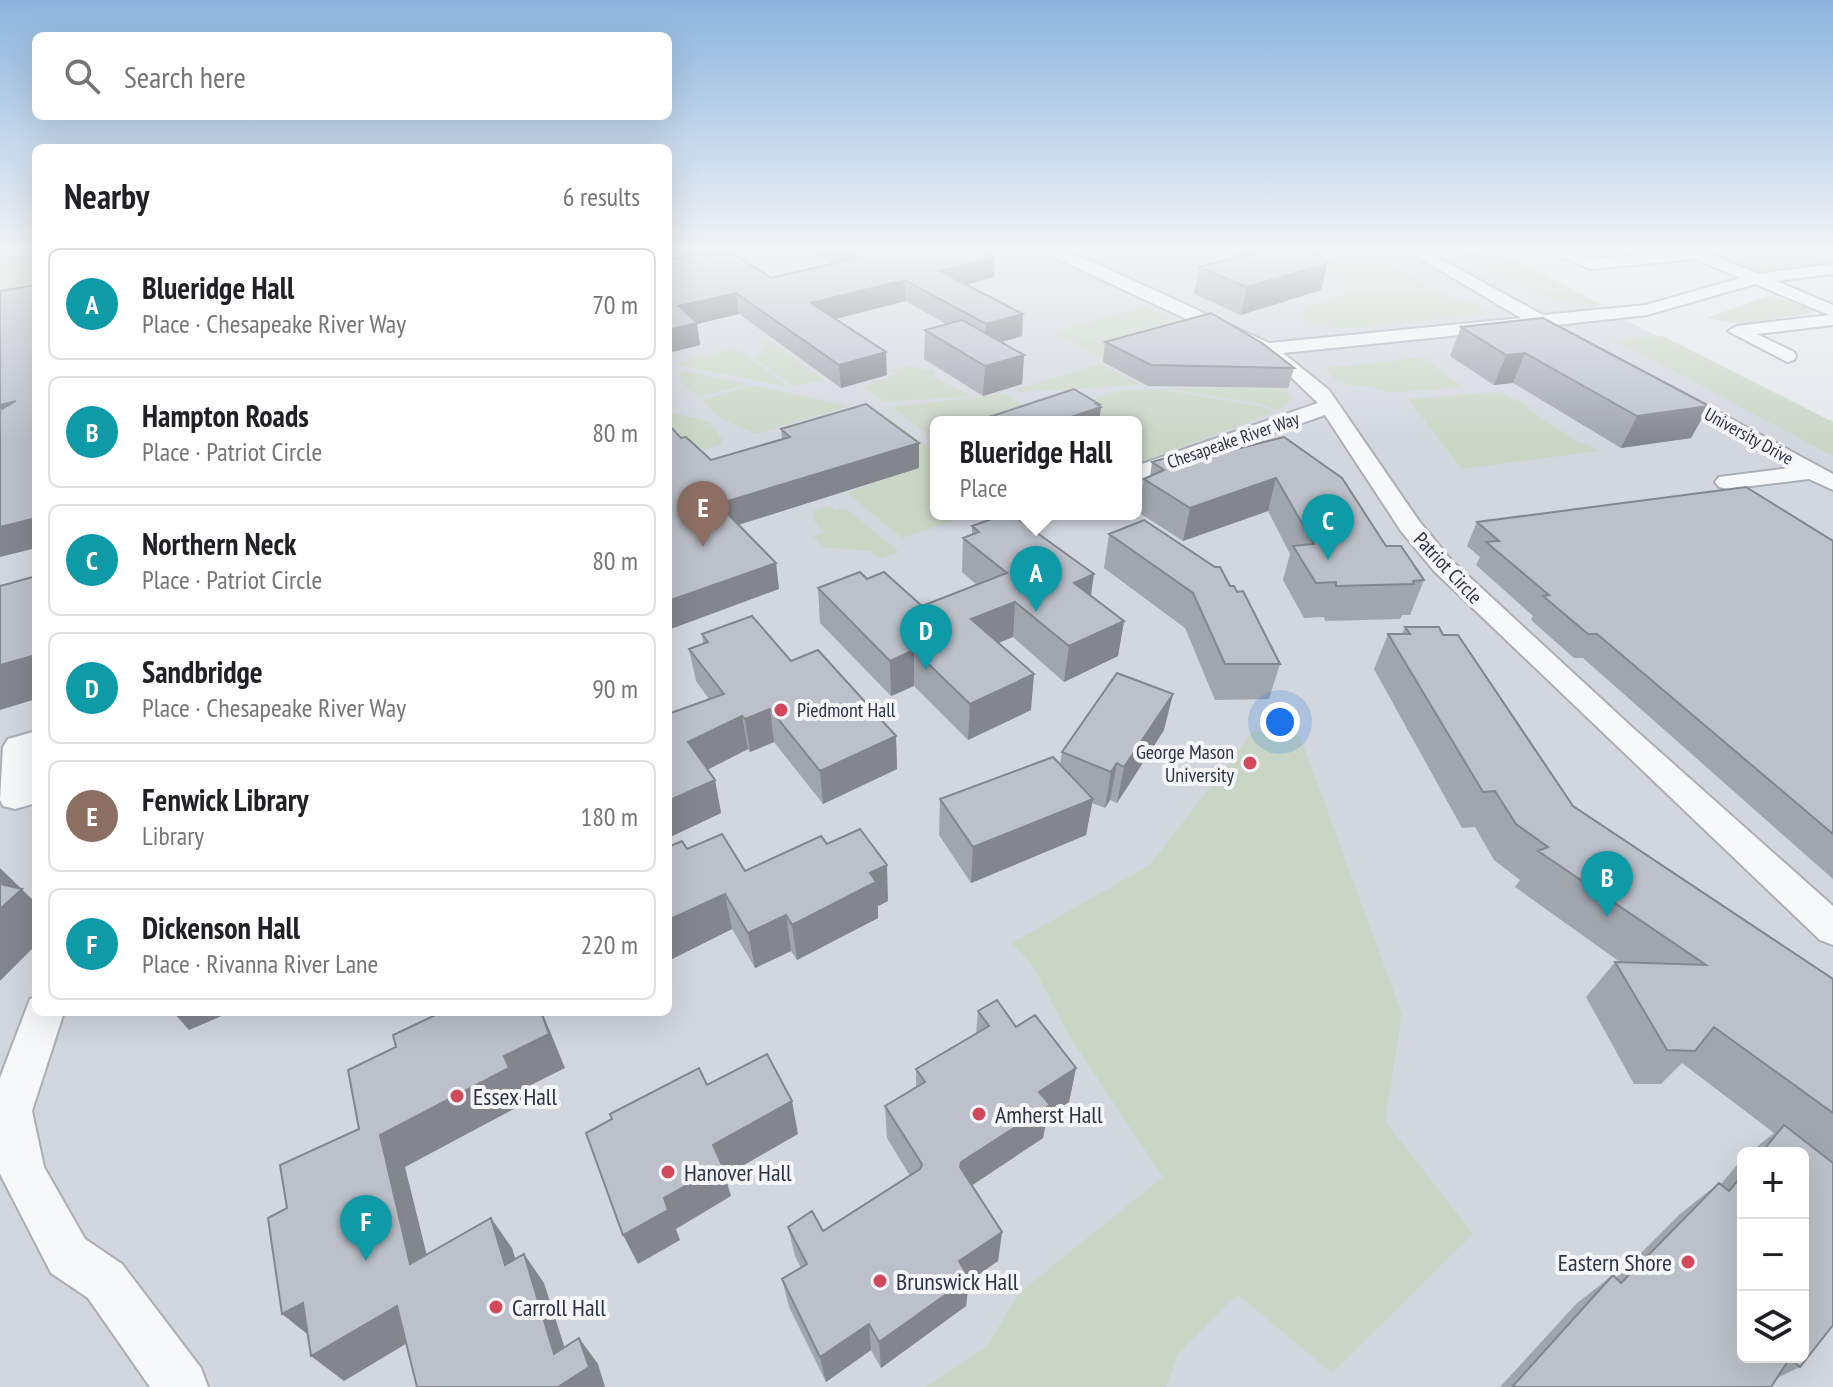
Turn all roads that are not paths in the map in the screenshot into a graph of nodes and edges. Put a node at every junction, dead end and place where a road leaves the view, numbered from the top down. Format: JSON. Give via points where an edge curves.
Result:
{"nodes":[{"id":1,"x":1194,"y":315,"type":"edge"},
{"id":2,"x":1530,"y":315,"type":"edge"},
{"id":3,"x":1627,"y":315,"type":"edge"},
{"id":4,"x":1833,"y":320,"type":"edge"},
{"id":5,"x":1559,"y":331,"type":"junction"},
{"id":6,"x":1275,"y":355,"type":"junction"},
{"id":7,"x":1787,"y":356,"type":"dead end"},
{"id":8,"x":1653,"y":383,"type":"edge"},
{"id":9,"x":1330,"y":406,"type":"junction"},
{"id":10,"x":1142,"y":472,"type":"edge"},
{"id":11,"x":1812,"y":472,"type":"junction"},
{"id":12,"x":1727,"y":482,"type":"dead end"},
{"id":13,"x":1833,"y":483,"type":"edge"},
{"id":14,"x":32,"y":743,"type":"edge"},
{"id":15,"x":32,"y":791,"type":"edge"},
{"id":16,"x":1833,"y":929,"type":"edge"},
{"id":17,"x":43,"y":1016,"type":"edge"},
{"id":18,"x":182,"y":1387,"type":"edge"}],
"edges":[{"from":1,"to":6,"type":"street","name":"Patriot Circle"},
{"from":2,"to":5,"type":"street"},
{"from":3,"to":5,"type":"street"},
{"from":4,"to":7,"type":"street","via":[[1737,331]]},
{"from":5,"to":6,"type":"street"},
{"from":6,"to":9,"type":"street","name":"Patriot Circle"},
{"from":8,"to":11,"type":"street","name":"University Drive"},
{"from":9,"to":10,"type":"street","name":"Chesapeake River Way"},
{"from":9,"to":16,"type":"street","name":"Patriot Circle","via":[[1443,566]]},
{"from":11,"to":12,"type":"street"},
{"from":11,"to":13,"type":"street","name":"University Drive"},
{"from":14,"to":15,"type":"street","via":[[19,747],[15,797]]},
{"from":17,"to":18,"type":"street","via":[[10,1111],[23,1174],[68,1256],[105,1281]]}]}
